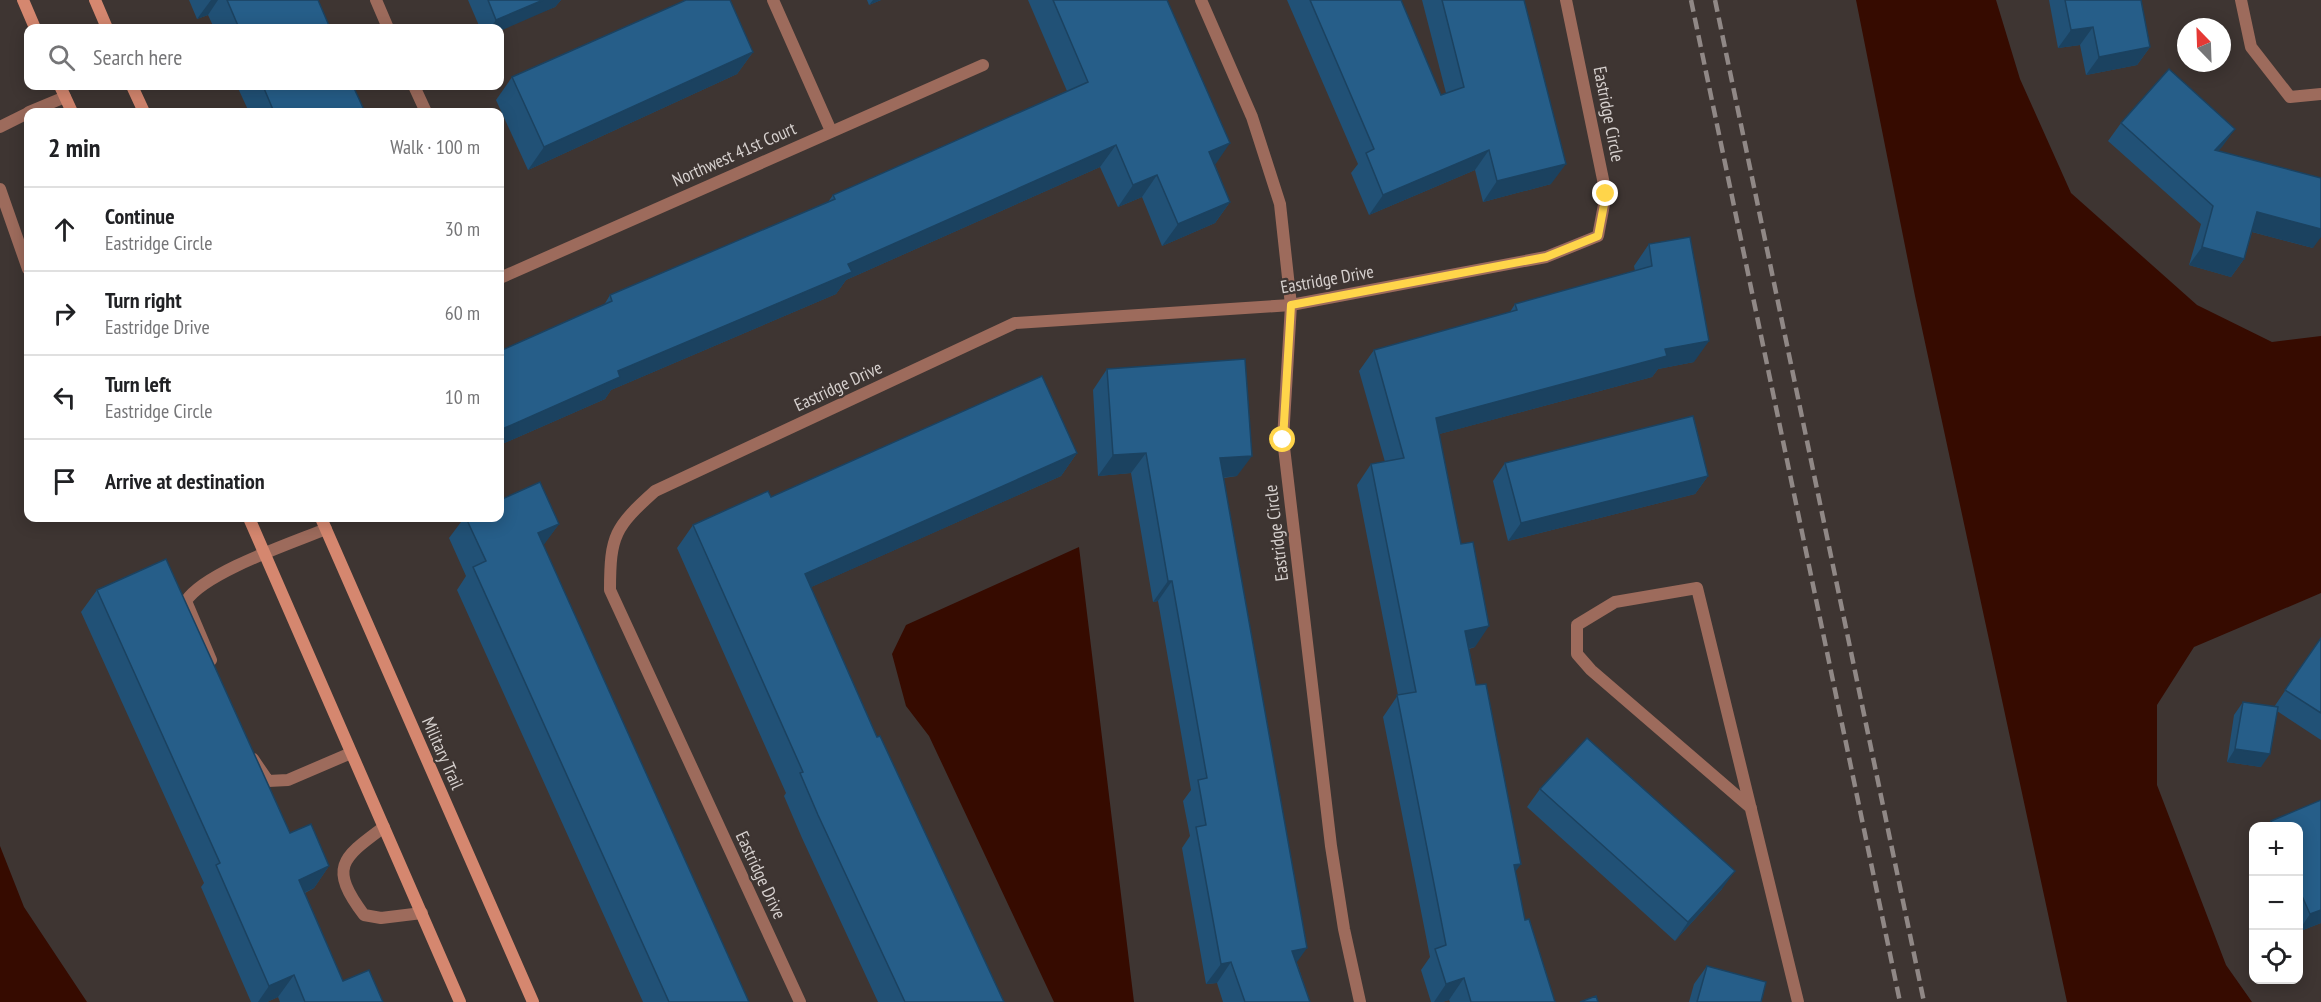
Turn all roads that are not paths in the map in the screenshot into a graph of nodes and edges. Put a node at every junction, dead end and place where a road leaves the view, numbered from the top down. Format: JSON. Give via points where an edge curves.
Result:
{"nodes":[{"id":1,"x":22,"y":0,"type":"edge"},
{"id":2,"x":94,"y":0,"type":"edge"},
{"id":3,"x":376,"y":0,"type":"edge"},
{"id":4,"x":773,"y":0,"type":"edge"},
{"id":5,"x":1201,"y":0,"type":"edge"},
{"id":6,"x":1566,"y":0,"type":"edge"},
{"id":7,"x":2241,"y":0,"type":"edge"},
{"id":8,"x":33,"y":24,"type":"edge"},
{"id":9,"x":105,"y":24,"type":"edge"},
{"id":10,"x":386,"y":24,"type":"edge"},
{"id":11,"x":983,"y":65,"type":"dead end"},
{"id":12,"x":134,"y":90,"type":"edge"},
{"id":13,"x":416,"y":90,"type":"edge"},
{"id":14,"x":62,"y":91,"type":"edge"},
{"id":15,"x":2321,"y":94,"type":"edge"},
{"id":16,"x":36,"y":108,"type":"edge"},
{"id":17,"x":70,"y":108,"type":"edge"},
{"id":18,"x":142,"y":108,"type":"edge"},
{"id":19,"x":424,"y":108,"type":"edge"},
{"id":20,"x":24,"y":115,"type":"edge"},
{"id":21,"x":0,"y":127,"type":"edge"},
{"id":22,"x":831,"y":131,"type":"junction"},
{"id":23,"x":0,"y":189,"type":"edge"},
{"id":24,"x":1598,"y":236,"type":"joint"},
{"id":25,"x":24,"y":258,"type":"edge"},
{"id":26,"x":504,"y":276,"type":"edge"},
{"id":27,"x":1291,"y":305,"type":"junction"},
{"id":28,"x":251,"y":522,"type":"edge"},
{"id":29,"x":323,"y":523,"type":"edge"},
{"id":30,"x":265,"y":555,"type":"junction"},
{"id":31,"x":218,"y":676,"type":"edge"},
{"id":32,"x":250,"y":751,"type":"edge"},
{"id":33,"x":351,"y":753,"type":"junction"},
{"id":34,"x":1751,"y":808,"type":"junction"},
{"id":35,"x":384,"y":827,"type":"junction"},
{"id":36,"x":422,"y":913,"type":"junction"},
{"id":37,"x":460,"y":1002,"type":"edge"},
{"id":38,"x":533,"y":1002,"type":"edge"},
{"id":39,"x":800,"y":1002,"type":"edge"},
{"id":40,"x":1360,"y":1002,"type":"edge"},
{"id":41,"x":1798,"y":1002,"type":"edge"}],
"edges":[{"from":1,"to":8,"type":"street"},
{"from":2,"to":9,"type":"street"},
{"from":3,"to":10,"type":"street"},
{"from":4,"to":22,"type":"street"},
{"from":5,"to":27,"type":"street","name":"Eastridge Circle","via":[[1252,117],[1280,204]]},
{"from":6,"to":24,"type":"street","name":"Eastridge Circle","via":[[1606,194]]},
{"from":7,"to":15,"type":"street","via":[[2251,47],[2290,97]]},
{"from":11,"to":22,"type":"street","name":"Northwest 41st Court"},
{"from":12,"to":18,"type":"street"},
{"from":13,"to":19,"type":"street"},
{"from":14,"to":16,"type":"street"},
{"from":14,"to":17,"type":"street"},
{"from":20,"to":21,"type":"street"},
{"from":22,"to":26,"type":"street","name":"Northwest 41st Court"},
{"from":23,"to":25,"type":"street"},
{"from":24,"to":27,"type":"street","name":"Eastridge Drive","via":[[1546,257]]},
{"from":27,"to":39,"type":"street","name":"Eastridge Drive","via":[[1016,322],[655,491],[624,519],[610,552],[610,590]]},
{"from":27,"to":40,"type":"street","name":"Eastridge Circle","via":[[1283,440],[1331,846]]},
{"from":28,"to":30,"type":"street"},
{"from":29,"to":30,"type":"street"},
{"from":29,"to":38,"type":"street","name":"Military Trail"},
{"from":30,"to":31,"type":"street","via":[[224,573],[192,592],[186,601]]},
{"from":30,"to":33,"type":"street"},
{"from":32,"to":33,"type":"street","via":[[268,781],[288,780]]},
{"from":33,"to":35,"type":"street"},
{"from":34,"to":34,"type":"street","via":[[1591,670],[1577,654],[1577,625],[1615,602],[1697,588]]},
{"from":34,"to":41,"type":"street"},
{"from":35,"to":36,"type":"street"},
{"from":35,"to":36,"type":"street","via":[[354,849],[344,863],[343,879],[364,915],[381,918]]},
{"from":36,"to":37,"type":"street"}]}
